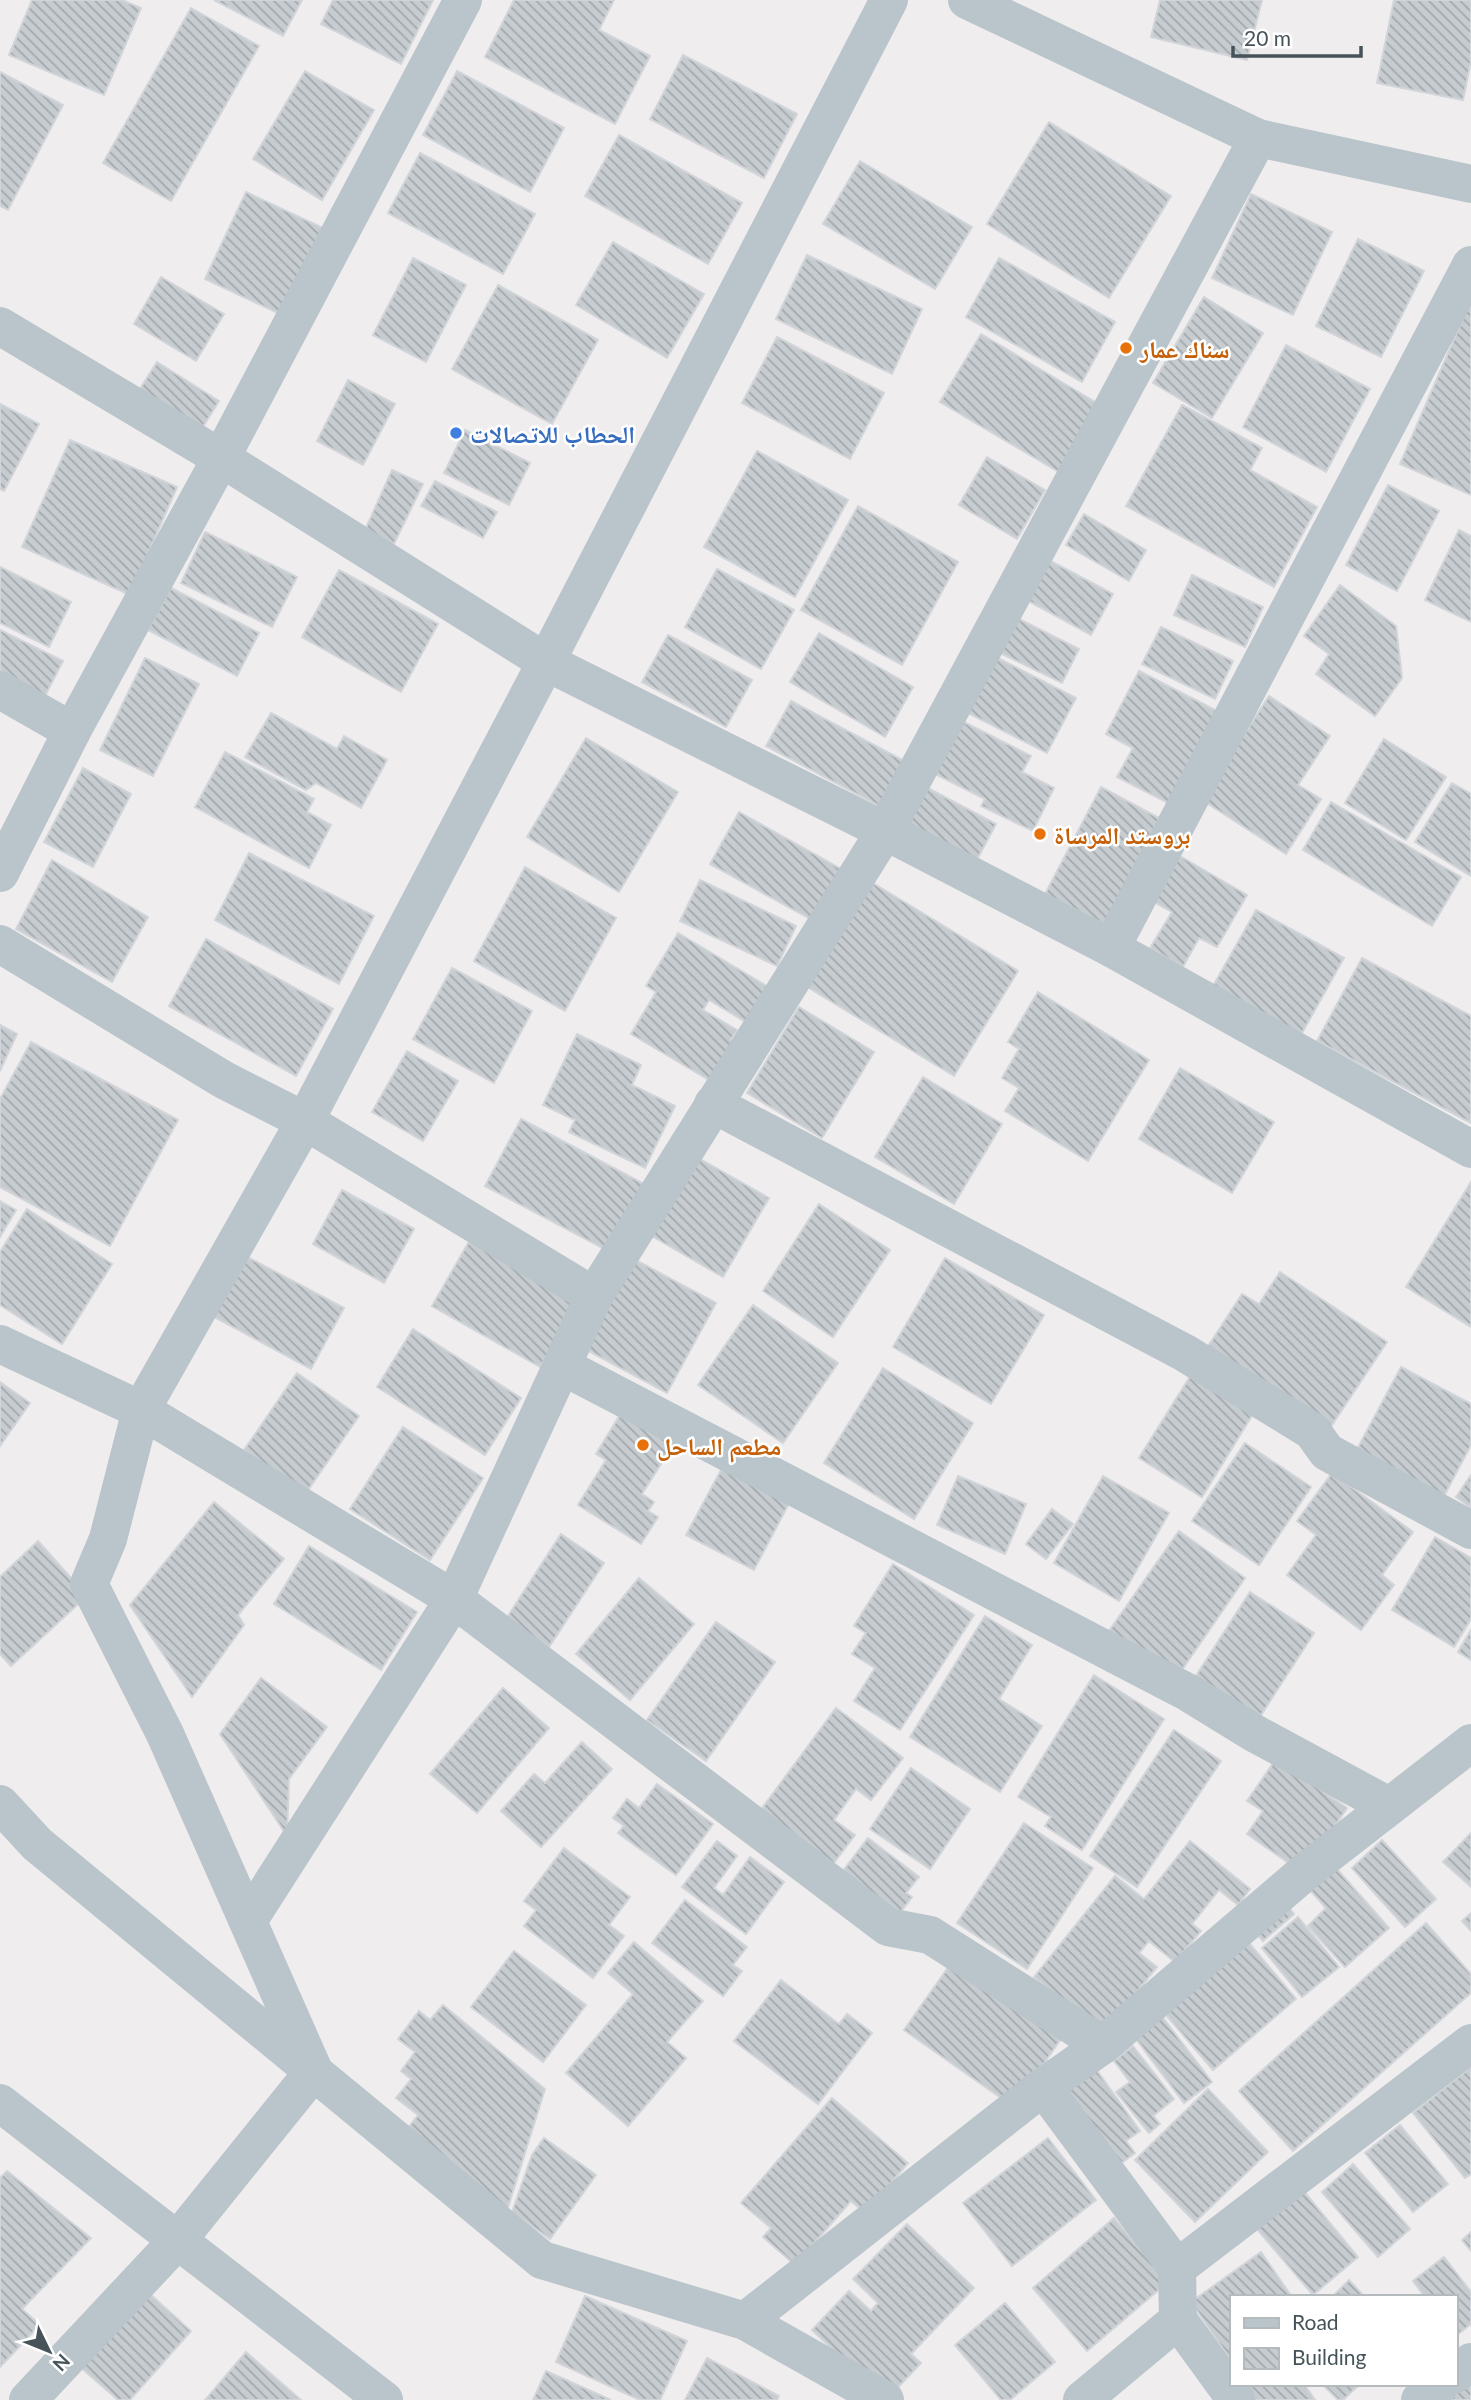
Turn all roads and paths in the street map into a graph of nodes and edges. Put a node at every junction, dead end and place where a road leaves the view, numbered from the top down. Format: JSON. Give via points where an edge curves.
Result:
{"nodes":[{"id":1,"x":463,"y":0,"type":"edge"},
{"id":2,"x":889,"y":0,"type":"edge"},
{"id":3,"x":970,"y":1,"type":"edge"},
{"id":4,"x":1258,"y":138,"type":"junction"},
{"id":5,"x":1471,"y":184,"type":"edge"},
{"id":6,"x":1471,"y":265,"type":"edge"},
{"id":7,"x":0,"y":326,"type":"edge"},
{"id":8,"x":221,"y":458,"type":"junction"},
{"id":9,"x":546,"y":662,"type":"junction"},
{"id":10,"x":0,"y":690,"type":"edge"},
{"id":11,"x":72,"y":731,"type":"junction"},
{"id":12,"x":885,"y":831,"type":"junction"},
{"id":13,"x":0,"y":873,"type":"edge"},
{"id":14,"x":0,"y":944,"type":"edge"},
{"id":15,"x":1111,"y":948,"type":"junction"},
{"id":16,"x":713,"y":1104,"type":"junction"},
{"id":17,"x":305,"y":1121,"type":"junction"},
{"id":18,"x":1471,"y":1149,"type":"edge"},
{"id":19,"x":594,"y":1296,"type":"junction"},
{"id":20,"x":0,"y":1344,"type":"edge"},
{"id":21,"x":562,"y":1366,"type":"junction"},
{"id":22,"x":141,"y":1409,"type":"junction"},
{"id":23,"x":1471,"y":1530,"type":"edge"},
{"id":24,"x":454,"y":1600,"type":"junction"},
{"id":25,"x":1471,"y":1743,"type":"edge"},
{"id":26,"x":0,"y":1804,"type":"edge"},
{"id":27,"x":1390,"y":1806,"type":"junction"},
{"id":28,"x":248,"y":1921,"type":"junction"},
{"id":29,"x":1471,"y":2043,"type":"edge"},
{"id":30,"x":1103,"y":2045,"type":"junction"},
{"id":31,"x":314,"y":2071,"type":"junction"},
{"id":32,"x":1043,"y":2087,"type":"junction"},
{"id":33,"x":0,"y":2103,"type":"edge"},
{"id":34,"x":177,"y":2241,"type":"junction"},
{"id":35,"x":1177,"y":2268,"type":"junction"},
{"id":36,"x":1178,"y":2320,"type":"junction"},
{"id":37,"x":745,"y":2321,"type":"junction"},
{"id":38,"x":1438,"y":2386,"type":"edge"},
{"id":39,"x":28,"y":2400,"type":"edge"},
{"id":40,"x":384,"y":2400,"type":"edge"},
{"id":41,"x":885,"y":2400,"type":"edge"},
{"id":42,"x":1082,"y":2400,"type":"edge"},
{"id":43,"x":1236,"y":2400,"type":"edge"},
{"id":44,"x":1420,"y":2400,"type":"edge"}],
"edges":[{"from":1,"to":8,"type":"street"},
{"from":2,"to":9,"type":"street"},
{"from":3,"to":4,"type":"street"},
{"from":4,"to":5,"type":"street"},
{"from":4,"to":12,"type":"street"},
{"from":6,"to":15,"type":"street"},
{"from":7,"to":8,"type":"street"},
{"from":8,"to":9,"type":"street"},
{"from":8,"to":11,"type":"street"},
{"from":9,"to":12,"type":"street"},
{"from":9,"to":17,"type":"street"},
{"from":10,"to":11,"type":"street"},
{"from":11,"to":13,"type":"street"},
{"from":12,"to":15,"type":"street"},
{"from":12,"to":16,"type":"street"},
{"from":14,"to":17,"type":"street","via":[[224,1080]]},
{"from":15,"to":18,"type":"street"},
{"from":16,"to":19,"type":"street"},
{"from":16,"to":23,"type":"street","via":[[1185,1353],[1312,1432],[1327,1452]]},
{"from":17,"to":19,"type":"street"},
{"from":17,"to":22,"type":"street"},
{"from":19,"to":21,"type":"street"},
{"from":20,"to":22,"type":"street"},
{"from":21,"to":24,"type":"street"},
{"from":21,"to":27,"type":"street","via":[[1189,1693]]},
{"from":22,"to":24,"type":"street"},
{"from":22,"to":28,"type":"street","via":[[108,1539],[89,1584],[165,1734]]},
{"from":24,"to":28,"type":"street"},
{"from":24,"to":30,"type":"street","via":[[888,1927],[930,1935]]},
{"from":25,"to":27,"type":"street"},
{"from":26,"to":31,"type":"street","via":[[37,1844]]},
{"from":27,"to":30,"type":"street","via":[[1305,1872]]},
{"from":28,"to":31,"type":"street"},
{"from":29,"to":35,"type":"street"},
{"from":30,"to":32,"type":"street"},
{"from":31,"to":34,"type":"street"},
{"from":31,"to":37,"type":"street","via":[[542,2260]]},
{"from":32,"to":35,"type":"street"},
{"from":32,"to":37,"type":"street"},
{"from":33,"to":34,"type":"street"},
{"from":34,"to":39,"type":"street"},
{"from":34,"to":40,"type":"street"},
{"from":35,"to":36,"type":"street"},
{"from":36,"to":42,"type":"street"},
{"from":36,"to":43,"type":"street"},
{"from":37,"to":41,"type":"street"},
{"from":38,"to":44,"type":"street"}]}
